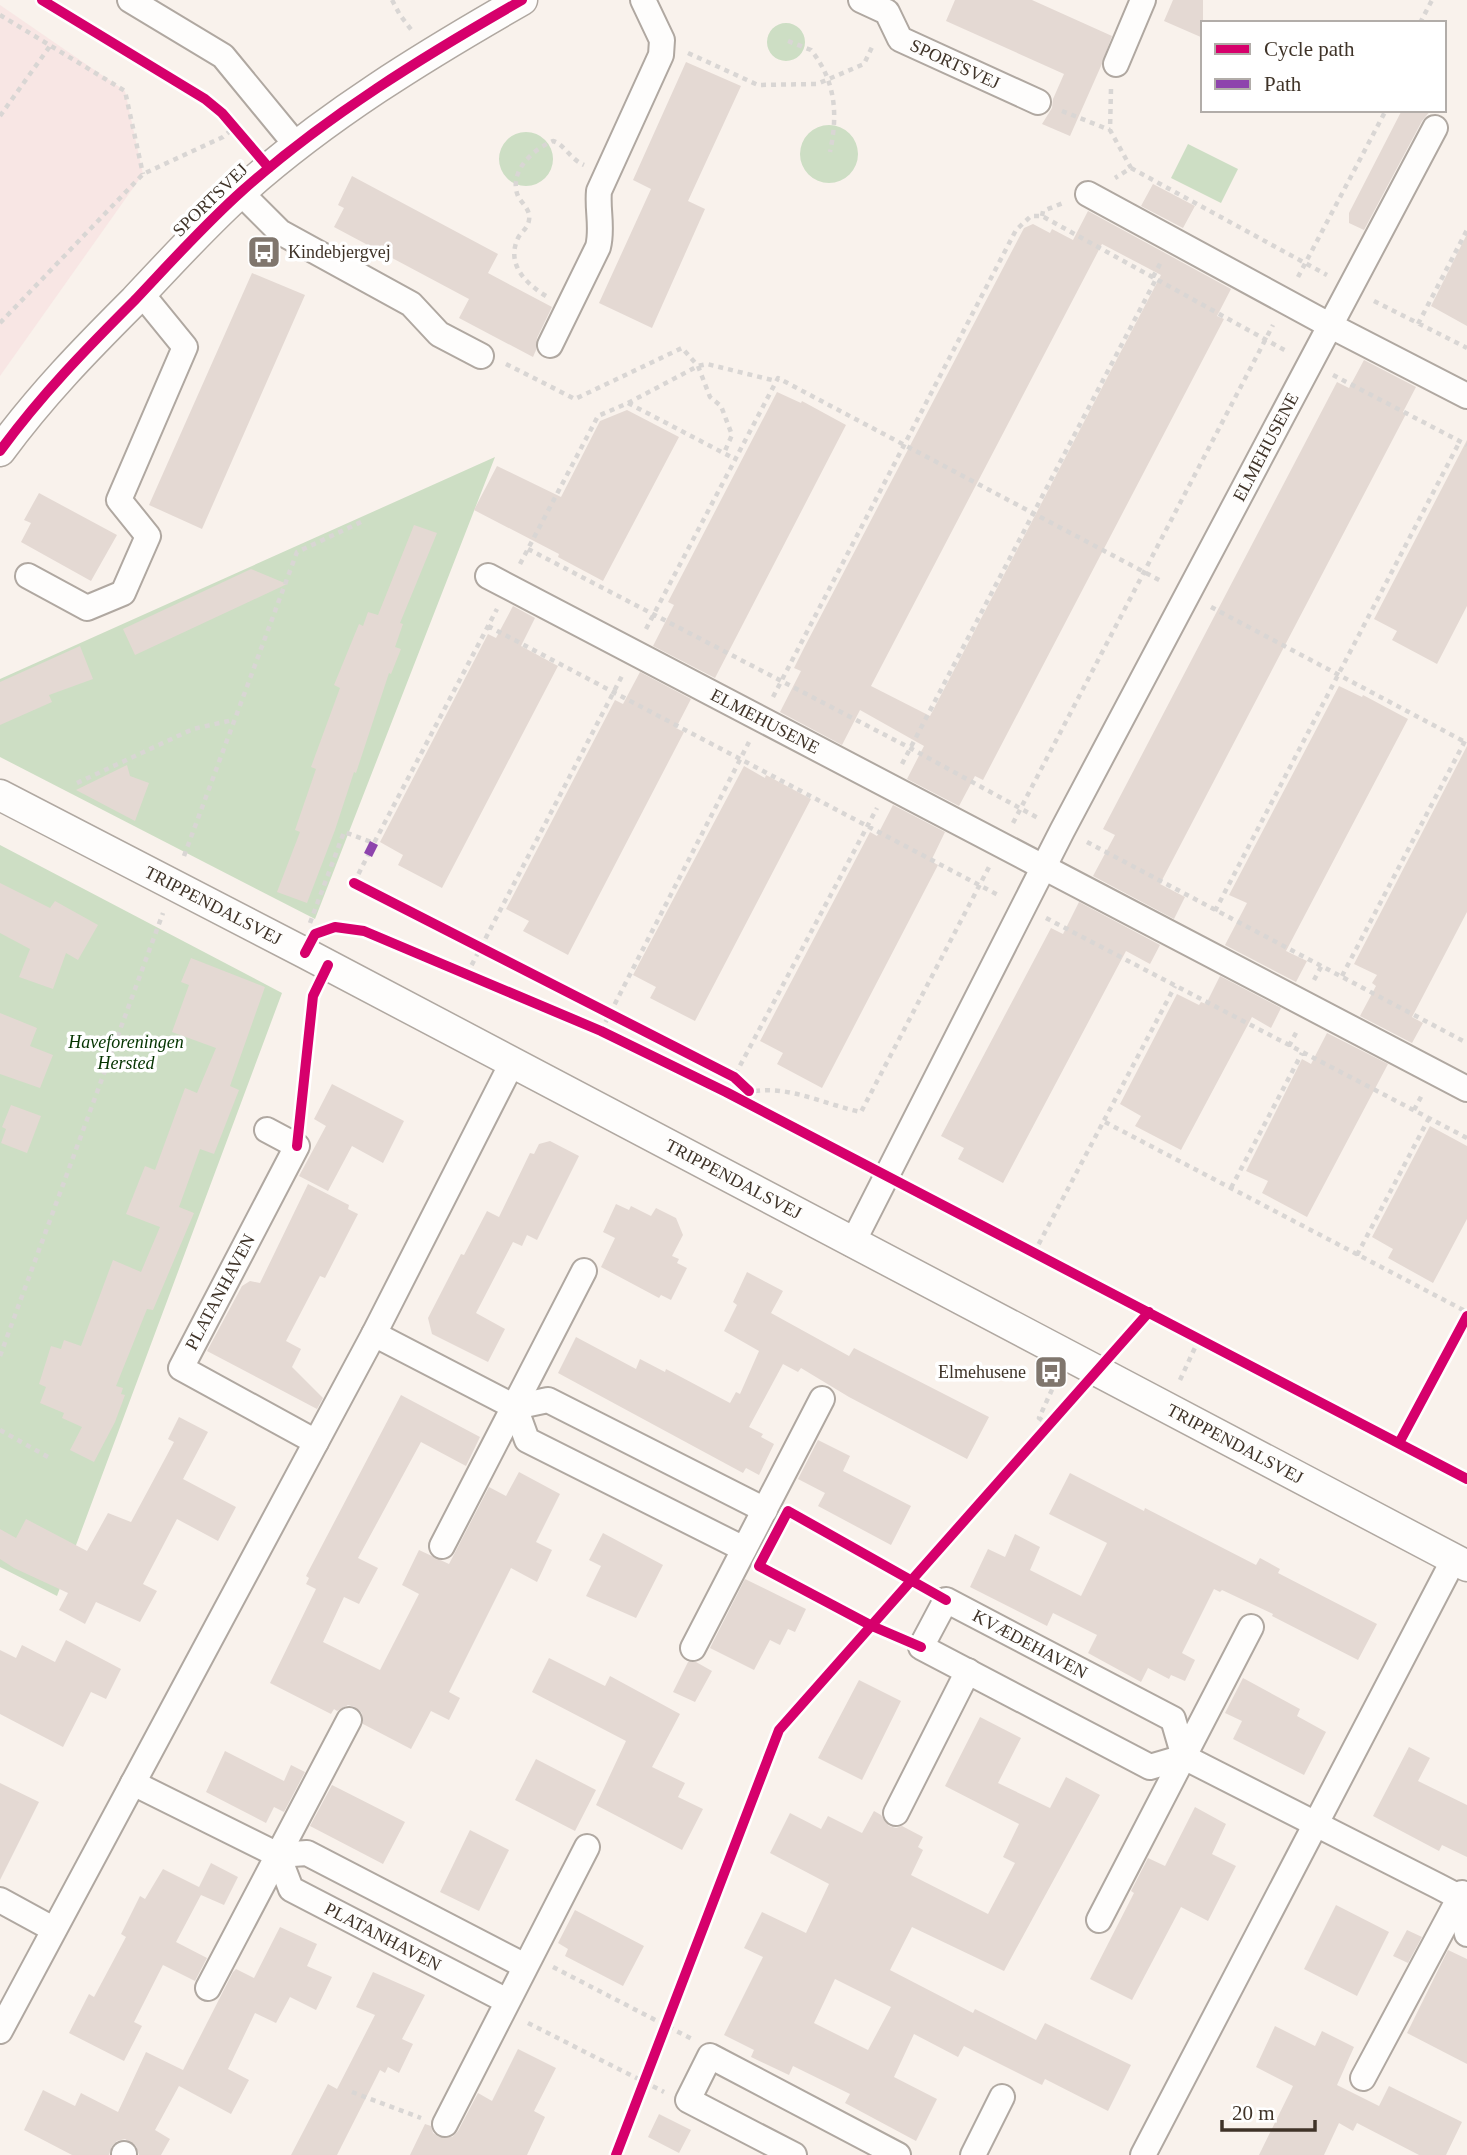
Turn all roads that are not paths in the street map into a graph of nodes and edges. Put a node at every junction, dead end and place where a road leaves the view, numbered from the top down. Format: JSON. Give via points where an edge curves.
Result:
{"nodes":[{"id":1,"x":130,"y":0,"type":"edge"},
{"id":2,"x":522,"y":0,"type":"edge"},
{"id":3,"x":643,"y":0,"type":"edge"},
{"id":4,"x":861,"y":0,"type":"edge"},
{"id":5,"x":1143,"y":0,"type":"edge"},
{"id":6,"x":1116,"y":64,"type":"road end"},
{"id":7,"x":1038,"y":102,"type":"road end"},
{"id":8,"x":1435,"y":128,"type":"dead end"},
{"id":9,"x":297,"y":146,"type":"junction"},
{"id":10,"x":240,"y":192,"type":"junction"},
{"id":11,"x":1088,"y":194,"type":"road end"},
{"id":12,"x":141,"y":293,"type":"junction"},
{"id":13,"x":1331,"y":326,"type":"junction"},
{"id":14,"x":550,"y":345,"type":"dead end"},
{"id":15,"x":481,"y":356,"type":"road end"},
{"id":16,"x":1467,"y":396,"type":"edge"},
{"id":17,"x":0,"y":451,"type":"edge"},
{"id":18,"x":28,"y":576,"type":"dead end"},
{"id":19,"x":488,"y":576,"type":"dead end"},
{"id":20,"x":0,"y":795,"type":"edge"},
{"id":21,"x":1043,"y":867,"type":"junction"},
{"id":22,"x":512,"y":1063,"type":"junction"},
{"id":23,"x":1467,"y":1089,"type":"edge"},
{"id":24,"x":267,"y":1130,"type":"dead end"},
{"id":25,"x":852,"y":1244,"type":"junction"},
{"id":26,"x":583,"y":1271,"type":"dead end"},
{"id":27,"x":374,"y":1334,"type":"junction"},
{"id":28,"x":822,"y":1399,"type":"dead end"},
{"id":29,"x":515,"y":1407,"type":"junction"},
{"id":30,"x":316,"y":1442,"type":"junction"},
{"id":31,"x":765,"y":1510,"type":"junction"},
{"id":32,"x":442,"y":1546,"type":"dead end"},
{"id":33,"x":744,"y":1549,"type":"junction"},
{"id":34,"x":1460,"y":1562,"type":"edge"},
{"id":35,"x":1251,"y":1627,"type":"dead end"},
{"id":36,"x":693,"y":1648,"type":"dead end"},
{"id":37,"x":968,"y":1671,"type":"junction"},
{"id":38,"x":349,"y":1720,"type":"dead end"},
{"id":39,"x":1184,"y":1757,"type":"junction"},
{"id":40,"x":133,"y":1783,"type":"junction"},
{"id":41,"x":896,"y":1813,"type":"dead end"},
{"id":42,"x":1315,"y":1822,"type":"junction"},
{"id":43,"x":587,"y":1847,"type":"dead end"},
{"id":44,"x":278,"y":1855,"type":"junction"},
{"id":45,"x":1464,"y":1892,"type":"edge"},
{"id":46,"x":0,"y":1900,"type":"edge"},
{"id":47,"x":1099,"y":1920,"type":"dead end"},
{"id":48,"x":53,"y":1928,"type":"junction"},
{"id":49,"x":1467,"y":1934,"type":"edge"},
{"id":50,"x":535,"y":1970,"type":"junction"},
{"id":51,"x":208,"y":1988,"type":"dead end"},
{"id":52,"x":514,"y":2010,"type":"junction"},
{"id":53,"x":0,"y":2031,"type":"edge"},
{"id":54,"x":1363,"y":2078,"type":"dead end"},
{"id":55,"x":1002,"y":2097,"type":"dead end"},
{"id":56,"x":445,"y":2124,"type":"road end"},
{"id":57,"x":794,"y":2155,"type":"edge"},
{"id":58,"x":898,"y":2155,"type":"edge"},
{"id":59,"x":972,"y":2155,"type":"edge"},
{"id":60,"x":1143,"y":2155,"type":"edge"}],
"edges":[{"from":1,"to":9,"type":"street","via":[[223,56]]},
{"from":2,"to":9,"type":"street","name":"SPORTSVEJ","via":[[373,91]]},
{"from":3,"to":14,"type":"street","via":[[663,47],[598,198],[598,247]]},
{"from":4,"to":7,"type":"street","name":"SPORTSVEJ","via":[[887,12],[900,39]]},
{"from":5,"to":6,"type":"street"},
{"from":8,"to":13,"type":"street","name":"ELMEHUSENE"},
{"from":9,"to":10,"type":"street","name":"SPORTSVEJ"},
{"from":10,"to":12,"type":"street","name":"SPORTSVEJ"},
{"from":10,"to":15,"type":"street","name":"SPORTSVEJ","via":[[281,232],[411,304],[439,334]]},
{"from":11,"to":13,"type":"street"},
{"from":12,"to":17,"type":"street","name":"SPORTSVEJ","via":[[32,407]]},
{"from":12,"to":18,"type":"street","via":[[186,346],[119,500],[148,537],[123,593],[87,608]]},
{"from":13,"to":16,"type":"street"},
{"from":13,"to":21,"type":"street","name":"ELMEHUSENE"},
{"from":19,"to":21,"type":"street","name":"ELMEHUSENE"},
{"from":20,"to":22,"type":"street","name":"TRIPPENDALSVEJ"},
{"from":21,"to":23,"type":"street","name":"ELMEHUSENE"},
{"from":21,"to":25,"type":"street","name":"ELMEHUSENE"},
{"from":22,"to":25,"type":"street","name":"TRIPPENDALSVEJ"},
{"from":22,"to":27,"type":"street"},
{"from":24,"to":30,"type":"street","name":"PLATANHAVEN","via":[[296,1146],[181,1368]]},
{"from":25,"to":34,"type":"street","name":"TRIPPENDALSVEJ"},
{"from":26,"to":29,"type":"street"},
{"from":27,"to":29,"type":"street"},
{"from":27,"to":30,"type":"street"},
{"from":28,"to":31,"type":"street"},
{"from":29,"to":31,"type":"street","via":[[548,1400]]},
{"from":29,"to":32,"type":"street"},
{"from":29,"to":33,"type":"street","via":[[527,1440]]},
{"from":30,"to":40,"type":"street"},
{"from":31,"to":33,"type":"street"},
{"from":33,"to":36,"type":"street"},
{"from":34,"to":42,"type":"street"},
{"from":35,"to":39,"type":"street"},
{"from":37,"to":39,"type":"street","name":"KVÆDEHAVEN","via":[[1150,1767]]},
{"from":37,"to":39,"type":"street","name":"KVÆDEHAVEN","via":[[921,1647],[946,1600],[1173,1719]]},
{"from":37,"to":41,"type":"street"},
{"from":38,"to":44,"type":"street"},
{"from":39,"to":42,"type":"street"},
{"from":39,"to":47,"type":"street"},
{"from":40,"to":44,"type":"street"},
{"from":40,"to":48,"type":"street"},
{"from":42,"to":45,"type":"street"},
{"from":42,"to":60,"type":"street"},
{"from":43,"to":50,"type":"street"},
{"from":44,"to":50,"type":"street","via":[[307,1853]]},
{"from":44,"to":51,"type":"street"},
{"from":44,"to":52,"type":"street","name":"PLATANHAVEN","via":[[291,1889]]},
{"from":45,"to":49,"type":"street"},
{"from":45,"to":54,"type":"street"},
{"from":46,"to":48,"type":"street"},
{"from":48,"to":53,"type":"street"},
{"from":50,"to":52,"type":"street"},
{"from":52,"to":56,"type":"street"},
{"from":55,"to":59,"type":"street"},
{"from":57,"to":58,"type":"street","via":[[688,2099],[710,2056]]}]}
